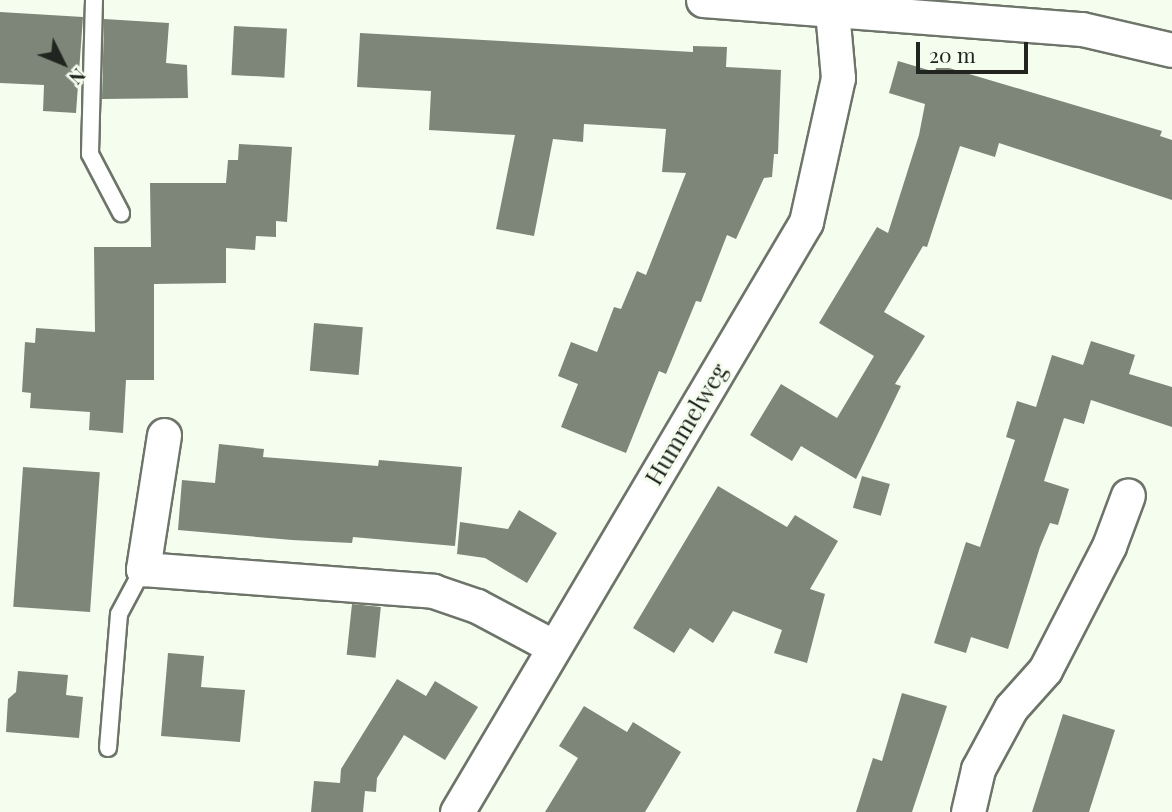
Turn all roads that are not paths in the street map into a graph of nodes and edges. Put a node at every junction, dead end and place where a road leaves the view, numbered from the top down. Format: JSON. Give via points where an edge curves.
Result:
{"nodes":[{"id":1,"x":94,"y":0,"type":"edge"},
{"id":2,"x":703,"y":0,"type":"edge"},
{"id":3,"x":936,"y":9,"type":"edge"},
{"id":4,"x":832,"y":10,"type":"junction"},
{"id":5,"x":1172,"y":50,"type":"edge"},
{"id":6,"x":121,"y":213,"type":"dead end"},
{"id":7,"x":164,"y":435,"type":"dead end"},
{"id":8,"x":1128,"y":495,"type":"dead end"},
{"id":9,"x":143,"y":569,"type":"junction"},
{"id":10,"x":554,"y":647,"type":"junction"},
{"id":11,"x":108,"y":748,"type":"dead end"},
{"id":12,"x":457,"y":812,"type":"edge"},
{"id":13,"x":968,"y":812,"type":"edge"}],
"edges":[{"from":1,"to":6,"type":"lane","via":[[90,154]]},
{"from":2,"to":4,"type":"street"},
{"from":3,"to":4,"type":"street"},
{"from":3,"to":5,"type":"street","via":[[1082,29]]},
{"from":4,"to":10,"type":"street","name":"Hummelweg","via":[[838,78],[806,222]]},
{"from":7,"to":9,"type":"street"},
{"from":8,"to":13,"type":"street","via":[[1109,546],[1045,670],[1011,708],[978,768]]},
{"from":9,"to":10,"type":"street","via":[[433,591],[477,606]]},
{"from":9,"to":11,"type":"lane","via":[[119,614]]},
{"from":10,"to":12,"type":"street","name":"Hummelweg"}]}
